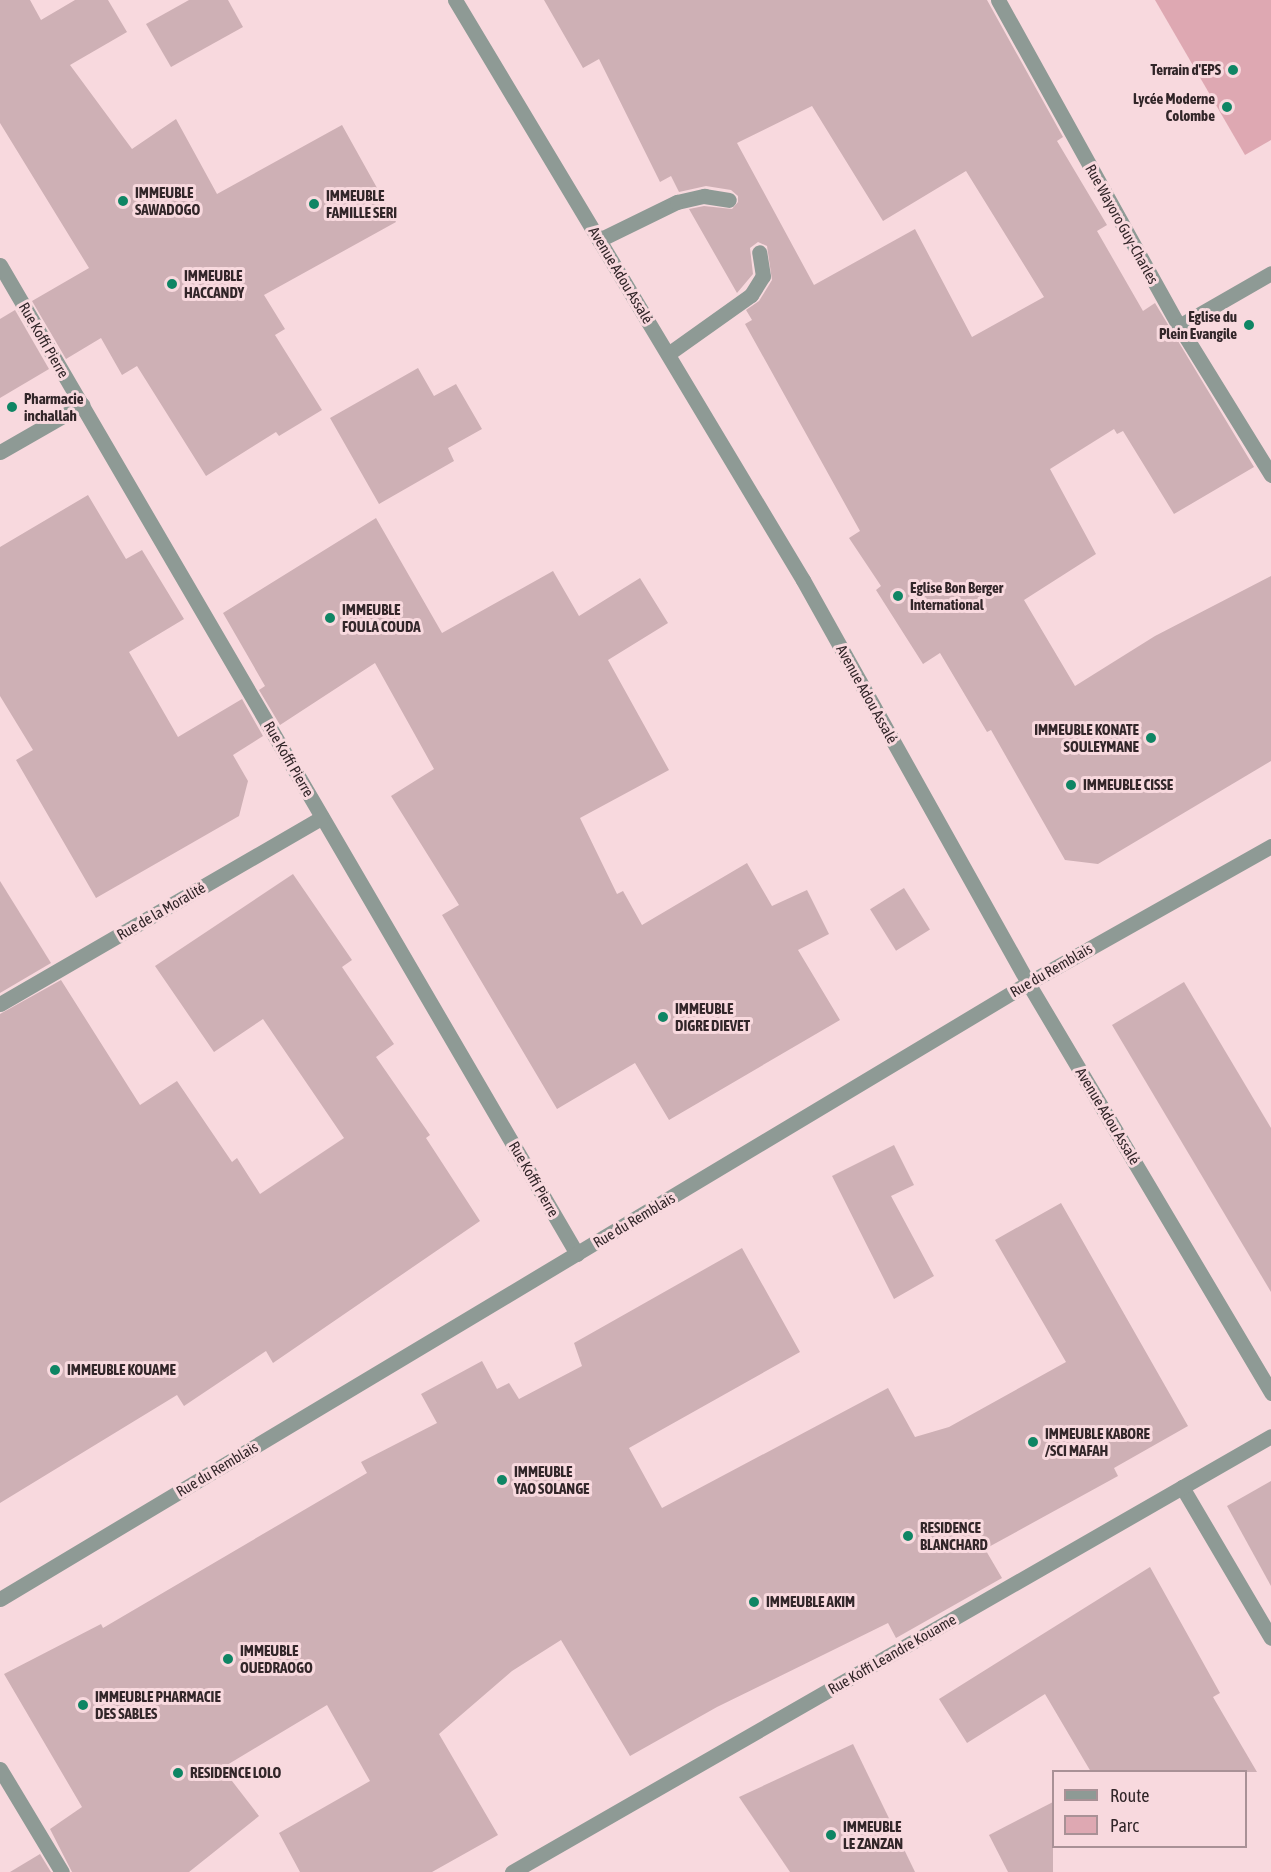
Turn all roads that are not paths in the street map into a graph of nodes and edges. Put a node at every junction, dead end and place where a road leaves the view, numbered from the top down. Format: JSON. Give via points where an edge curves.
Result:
{"nodes":[{"id":1,"x":455,"y":0,"type":"edge"},
{"id":2,"x":998,"y":0,"type":"edge"},
{"id":3,"x":729,"y":200,"type":"dead end"},
{"id":4,"x":599,"y":240,"type":"junction"},
{"id":5,"x":759,"y":252,"type":"dead end"},
{"id":6,"x":0,"y":265,"type":"edge"},
{"id":7,"x":1271,"y":273,"type":"edge"},
{"id":8,"x":1179,"y":326,"type":"junction"},
{"id":9,"x":668,"y":354,"type":"junction"},
{"id":10,"x":82,"y":405,"type":"junction"},
{"id":11,"x":0,"y":452,"type":"edge"},
{"id":12,"x":1271,"y":475,"type":"edge"},
{"id":13,"x":322,"y":817,"type":"junction"},
{"id":14,"x":1271,"y":846,"type":"edge"},
{"id":15,"x":1028,"y":983,"type":"junction"},
{"id":16,"x":0,"y":1004,"type":"edge"},
{"id":17,"x":578,"y":1254,"type":"junction"},
{"id":18,"x":1271,"y":1393,"type":"edge"},
{"id":19,"x":1271,"y":1436,"type":"edge"},
{"id":20,"x":1182,"y":1487,"type":"junction"},
{"id":21,"x":0,"y":1599,"type":"edge"},
{"id":22,"x":1271,"y":1638,"type":"edge"},
{"id":23,"x":0,"y":1769,"type":"edge"},
{"id":24,"x":62,"y":1872,"type":"edge"},
{"id":25,"x":512,"y":1872,"type":"edge"}],
"edges":[{"from":1,"to":4,"type":"street","name":"Avenue Adou Assalé"},
{"from":2,"to":8,"type":"street","name":"Rue Wayoro Guy-Charles"},
{"from":3,"to":4,"type":"street","via":[[704,196],[677,202]]},
{"from":4,"to":9,"type":"street","name":"Avenue Adou Assalé"},
{"from":5,"to":9,"type":"street","via":[[763,276],[751,295]]},
{"from":6,"to":10,"type":"street","name":"Rue Koffi Pierre"},
{"from":7,"to":8,"type":"street"},
{"from":8,"to":12,"type":"street","name":"Rue Wayoro Guy-Charles"},
{"from":9,"to":15,"type":"street","name":"Avenue Adou Assalé","via":[[803,580]]},
{"from":10,"to":11,"type":"street"},
{"from":10,"to":13,"type":"street","name":"Rue Koffi Pierre"},
{"from":13,"to":16,"type":"street","name":"Rue de la Moralité"},
{"from":13,"to":17,"type":"street","name":"Rue Koffi Pierre"},
{"from":14,"to":15,"type":"street","name":"Rue du Remblais"},
{"from":15,"to":17,"type":"street","name":"Rue du Remblais"},
{"from":15,"to":18,"type":"street","name":"Avenue Adou Assalé"},
{"from":17,"to":21,"type":"street","name":"Rue du Remblais"},
{"from":19,"to":20,"type":"street","name":"Rue Koffi Leandre Kouame"},
{"from":20,"to":22,"type":"street"},
{"from":20,"to":25,"type":"street","name":"Rue Koffi Leandre Kouame"},
{"from":23,"to":24,"type":"street"}]}
